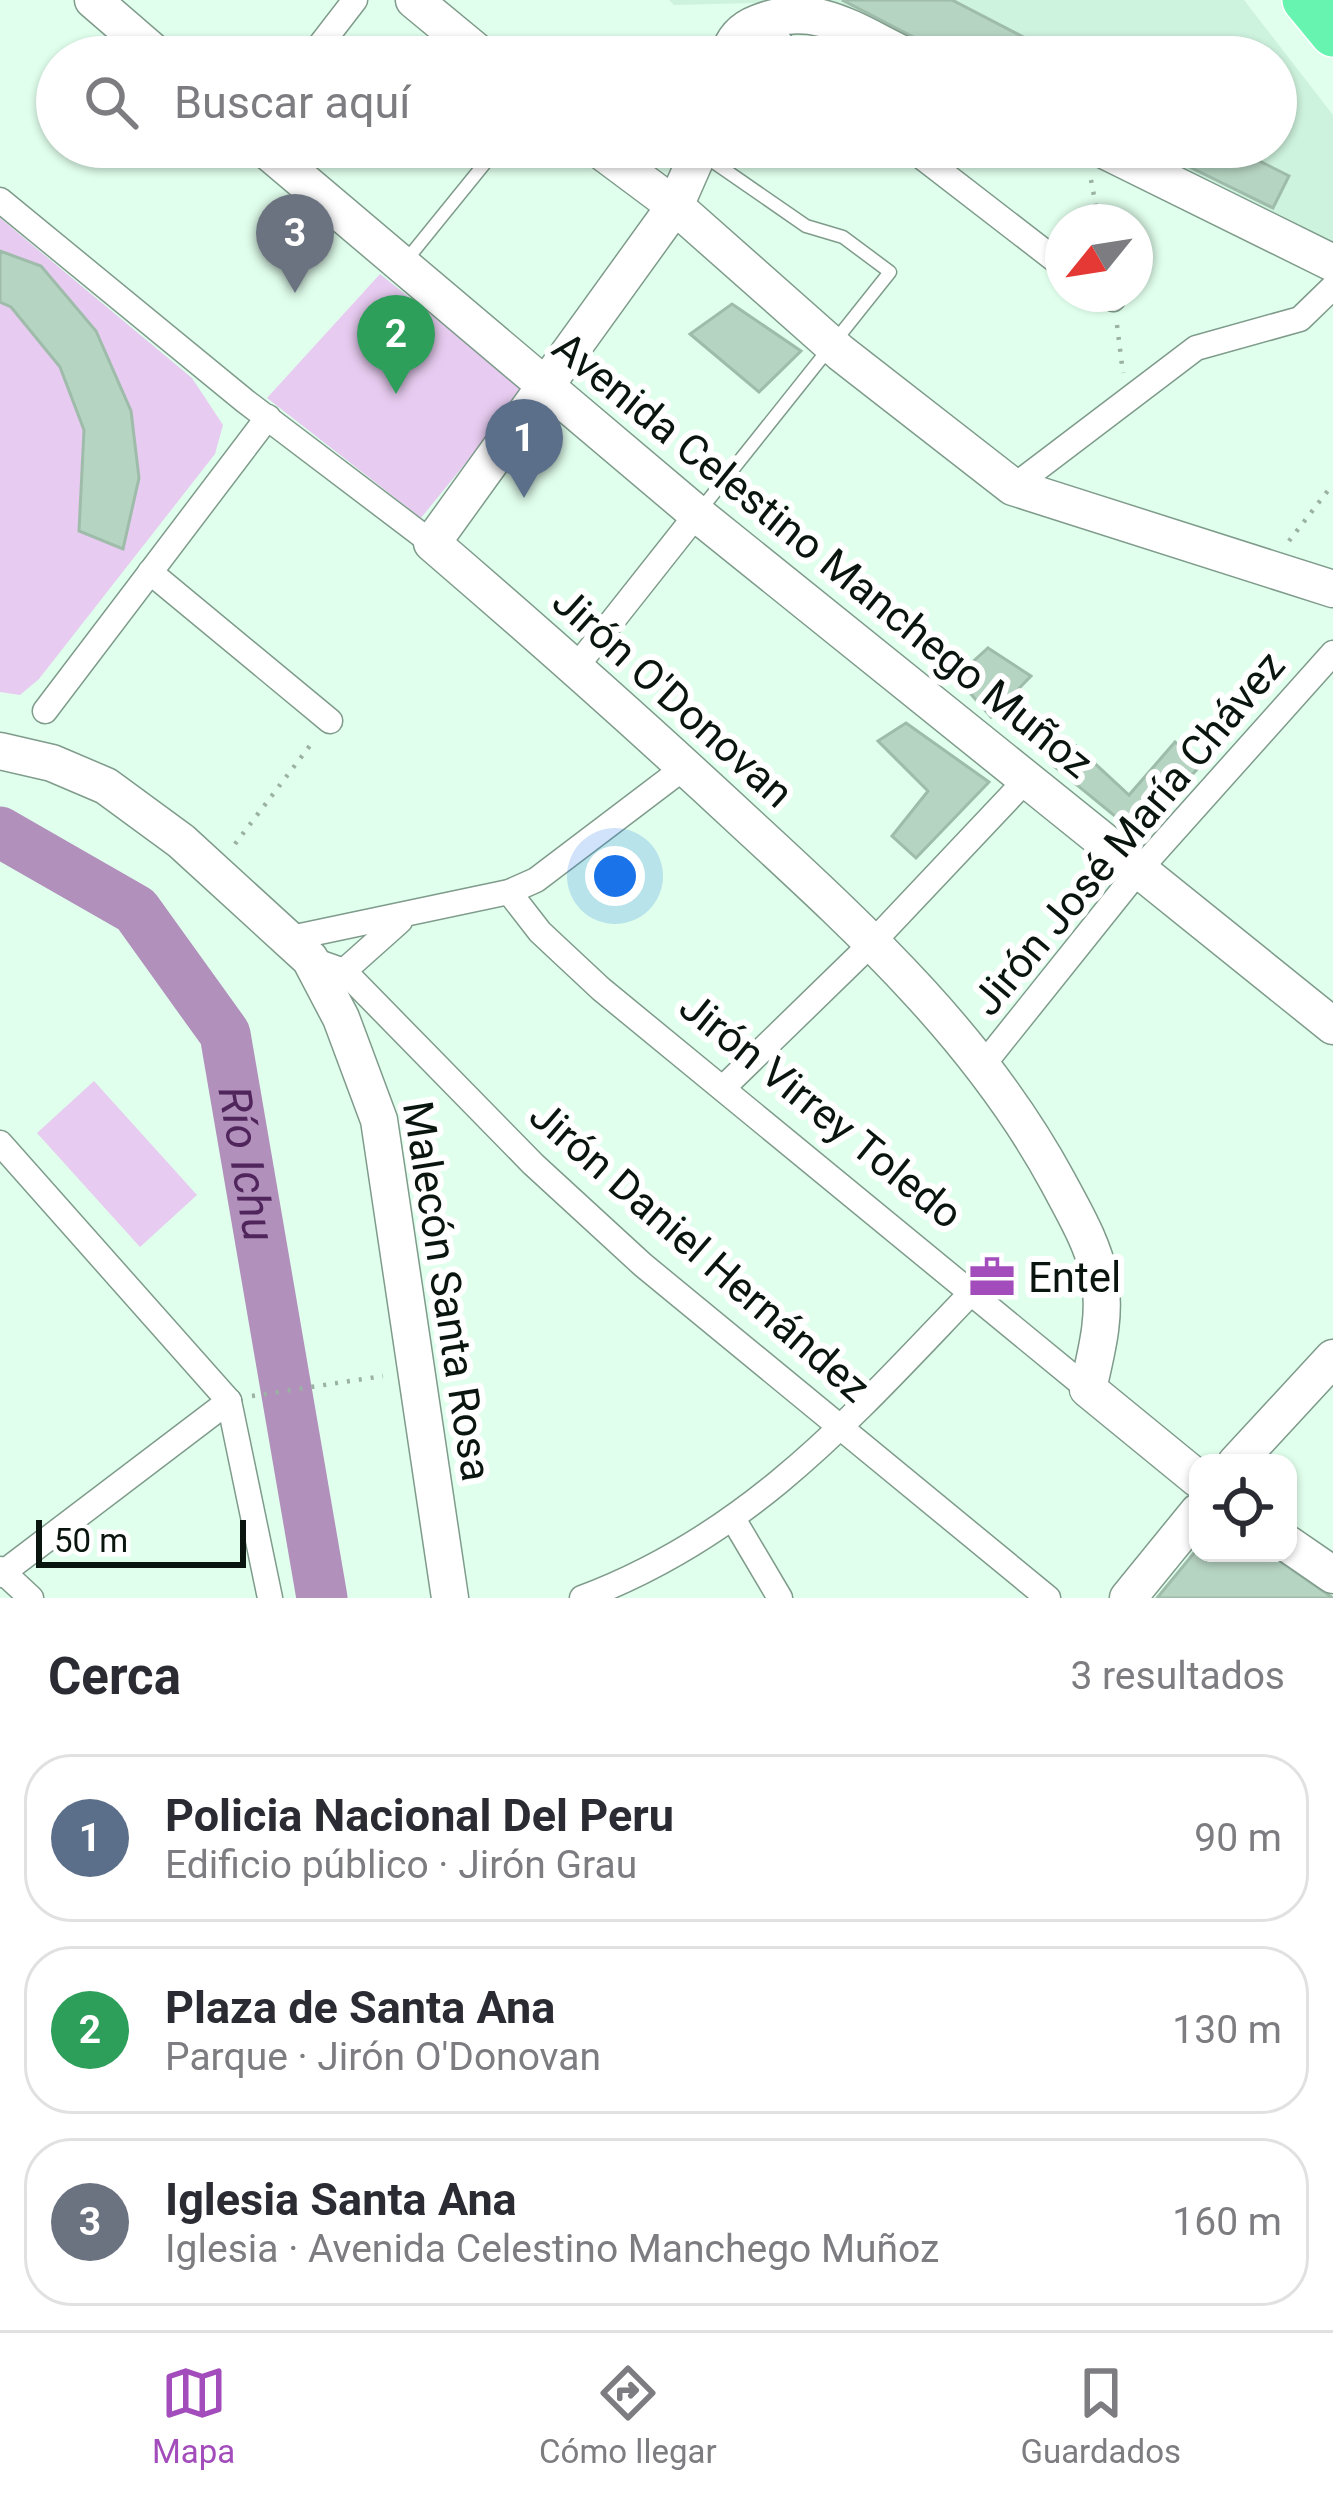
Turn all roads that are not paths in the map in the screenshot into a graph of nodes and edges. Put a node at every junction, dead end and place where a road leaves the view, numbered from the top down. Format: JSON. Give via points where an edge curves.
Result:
{"nodes":[{"id":1,"x":93,"y":0,"type":"edge"},
{"id":2,"x":356,"y":0,"type":"edge"},
{"id":3,"x":415,"y":0,"type":"edge"},
{"id":4,"x":1305,"y":0,"type":"edge"},
{"id":5,"x":817,"y":6,"type":"edge"},
{"id":6,"x":763,"y":21,"type":"junction"},
{"id":7,"x":1333,"y":34,"type":"edge"},
{"id":8,"x":135,"y":36,"type":"edge"},
{"id":9,"x":328,"y":36,"type":"edge"},
{"id":10,"x":457,"y":36,"type":"edge"},
{"id":11,"x":742,"y":36,"type":"edge"},
{"id":12,"x":775,"y":36,"type":"edge"},
{"id":13,"x":871,"y":36,"type":"edge"},
{"id":14,"x":287,"y":168,"type":"edge"},
{"id":15,"x":480,"y":168,"type":"edge"},
{"id":16,"x":624,"y":168,"type":"edge"},
{"id":17,"x":692,"y":168,"type":"edge"},
{"id":18,"x":725,"y":168,"type":"edge"},
{"id":19,"x":936,"y":168,"type":"edge"},
{"id":20,"x":1120,"y":168,"type":"edge"},
{"id":21,"x":0,"y":200,"type":"edge"},
{"id":22,"x":675,"y":206,"type":"junction"},
{"id":23,"x":1045,"y":252,"type":"edge"},
{"id":24,"x":1333,"y":263,"type":"edge"},
{"id":25,"x":401,"y":266,"type":"junction"},
{"id":26,"x":1333,"y":287,"type":"edge"},
{"id":27,"x":833,"y":346,"type":"junction"},
{"id":28,"x":545,"y":389,"type":"junction"},
{"id":29,"x":268,"y":417,"type":"junction"},
{"id":30,"x":1012,"y":488,"type":"junction"},
{"id":31,"x":697,"y":514,"type":"junction"},
{"id":32,"x":432,"y":544,"type":"junction"},
{"id":33,"x":150,"y":572,"type":"junction"},
{"id":34,"x":1333,"y":589,"type":"edge"},
{"id":35,"x":1333,"y":653,"type":"edge"},
{"id":36,"x":576,"y":667,"type":"junction"},
{"id":37,"x":45,"y":711,"type":"dead end"},
{"id":38,"x":330,"y":721,"type":"road end"},
{"id":39,"x":0,"y":751,"type":"edge"},
{"id":40,"x":686,"y":767,"type":"junction"},
{"id":41,"x":1028,"y":779,"type":"junction"},
{"id":42,"x":1139,"y":869,"type":"junction"},
{"id":43,"x":509,"y":892,"type":"junction"},
{"id":44,"x":415,"y":911,"type":"junction"},
{"id":45,"x":874,"y":941,"type":"junction"},
{"id":46,"x":315,"y":956,"type":"junction"},
{"id":47,"x":1333,"y":1026,"type":"edge"},
{"id":48,"x":983,"y":1065,"type":"junction"},
{"id":49,"x":723,"y":1088,"type":"junction"},
{"id":50,"x":0,"y":1143,"type":"edge"},
{"id":51,"x":972,"y":1292,"type":"junction"},
{"id":52,"x":1333,"y":1358,"type":"edge"},
{"id":53,"x":1088,"y":1389,"type":"junction"},
{"id":54,"x":239,"y":1399,"type":"junction"},
{"id":55,"x":842,"y":1427,"type":"junction"},
{"id":56,"x":1244,"y":1454,"type":"edge"},
{"id":57,"x":1189,"y":1472,"type":"edge"},
{"id":58,"x":734,"y":1522,"type":"junction"},
{"id":59,"x":1189,"y":1523,"type":"edge"},
{"id":60,"x":1297,"y":1550,"type":"edge"},
{"id":61,"x":1,"y":1572,"type":"edge"},
{"id":62,"x":1333,"y":1575,"type":"edge"},
{"id":63,"x":31,"y":1598,"type":"edge"},
{"id":64,"x":270,"y":1598,"type":"edge"},
{"id":65,"x":450,"y":1598,"type":"edge"},
{"id":66,"x":582,"y":1598,"type":"edge"},
{"id":67,"x":779,"y":1598,"type":"edge"},
{"id":68,"x":1048,"y":1598,"type":"edge"},
{"id":69,"x":1128,"y":1598,"type":"edge"}],
"edges":[{"from":1,"to":8,"type":"main road"},
{"from":2,"to":9,"type":"street"},
{"from":3,"to":10,"type":"main road"},
{"from":4,"to":7,"type":"highway"},
{"from":5,"to":6,"type":"main road"},
{"from":5,"to":13,"type":"main road"},
{"from":6,"to":11,"type":"main road"},
{"from":6,"to":12,"type":"street"},
{"from":14,"to":25,"type":"main road","name":"Avenida Celestino Manchego Muñoz"},
{"from":15,"to":25,"type":"lane"},
{"from":16,"to":22,"type":"main road"},
{"from":17,"to":22,"type":"main road"},
{"from":18,"to":27,"type":"lane","via":[[890,272]]},
{"from":19,"to":23,"type":"street"},
{"from":20,"to":24,"type":"main road"},
{"from":21,"to":29,"type":"street","name":"Jirón O'Donovan"},
{"from":22,"to":27,"type":"main road"},
{"from":22,"to":28,"type":"main road"},
{"from":25,"to":28,"type":"main road","name":"Avenida Celestino Manchego Muñoz"},
{"from":26,"to":30,"type":"street","via":[[1300,319],[1196,348]]},
{"from":27,"to":30,"type":"main road"},
{"from":27,"to":31,"type":"lane"},
{"from":28,"to":31,"type":"main road","name":"Avenida Celestino Manchego Muñoz"},
{"from":28,"to":32,"type":"main road"},
{"from":29,"to":32,"type":"street","name":"Jirón O'Donovan"},
{"from":29,"to":33,"type":"street"},
{"from":30,"to":34,"type":"main road"},
{"from":31,"to":36,"type":"street"},
{"from":31,"to":41,"type":"main road","name":"Avenida Celestino Manchego Muñoz"},
{"from":32,"to":36,"type":"main road","name":"Jirón O'Donovan"},
{"from":33,"to":37,"type":"street"},
{"from":33,"to":38,"type":"street"},
{"from":35,"to":42,"type":"street","name":"Jirón José María Chávez"},
{"from":36,"to":40,"type":"main road","name":"Jirón O'Donovan"},
{"from":39,"to":46,"type":"main road","name":"Malecón Santa Rosa","via":[[106,786]]},
{"from":40,"to":43,"type":"street"},
{"from":40,"to":45,"type":"main road","name":"Jirón O'Donovan"},
{"from":41,"to":42,"type":"main road","name":"Avenida Celestino Manchego Muñoz"},
{"from":41,"to":45,"type":"street"},
{"from":42,"to":47,"type":"main road","name":"Avenida Celestino Manchego Muñoz"},
{"from":42,"to":48,"type":"street","name":"Jirón José María Chávez"},
{"from":43,"to":44,"type":"street"},
{"from":43,"to":49,"type":"street","name":"Jirón Virrey Toledo","via":[[601,989]]},
{"from":44,"to":46,"type":"street"},
{"from":44,"to":46,"type":"street","via":[[380,934]]},
{"from":45,"to":48,"type":"main road","name":"Jirón O'Donovan"},
{"from":45,"to":49,"type":"street"},
{"from":46,"to":55,"type":"street","name":"Jirón Daniel Hernández","via":[[598,1225]]},
{"from":46,"to":65,"type":"main road","name":"Malecón Santa Rosa","via":[[380,1120]]},
{"from":48,"to":53,"type":"main road","name":"Jirón O'Donovan","via":[[1039,1146],[1100,1279],[1102,1322]]},
{"from":49,"to":51,"type":"street","name":"Jirón Virrey Toledo"},
{"from":50,"to":54,"type":"street"},
{"from":51,"to":53,"type":"street","name":"Jirón Virrey Toledo"},
{"from":51,"to":55,"type":"street"},
{"from":52,"to":56,"type":"main road"},
{"from":53,"to":57,"type":"main road","name":"Jirón Virrey Toledo"},
{"from":54,"to":61,"type":"street"},
{"from":54,"to":64,"type":"street"},
{"from":55,"to":58,"type":"street"},
{"from":55,"to":68,"type":"street","name":"Jirón Daniel Hernández"},
{"from":58,"to":66,"type":"street"},
{"from":58,"to":67,"type":"street"},
{"from":59,"to":69,"type":"main road"},
{"from":60,"to":62,"type":"main road"},
{"from":61,"to":63,"type":"street"}]}
